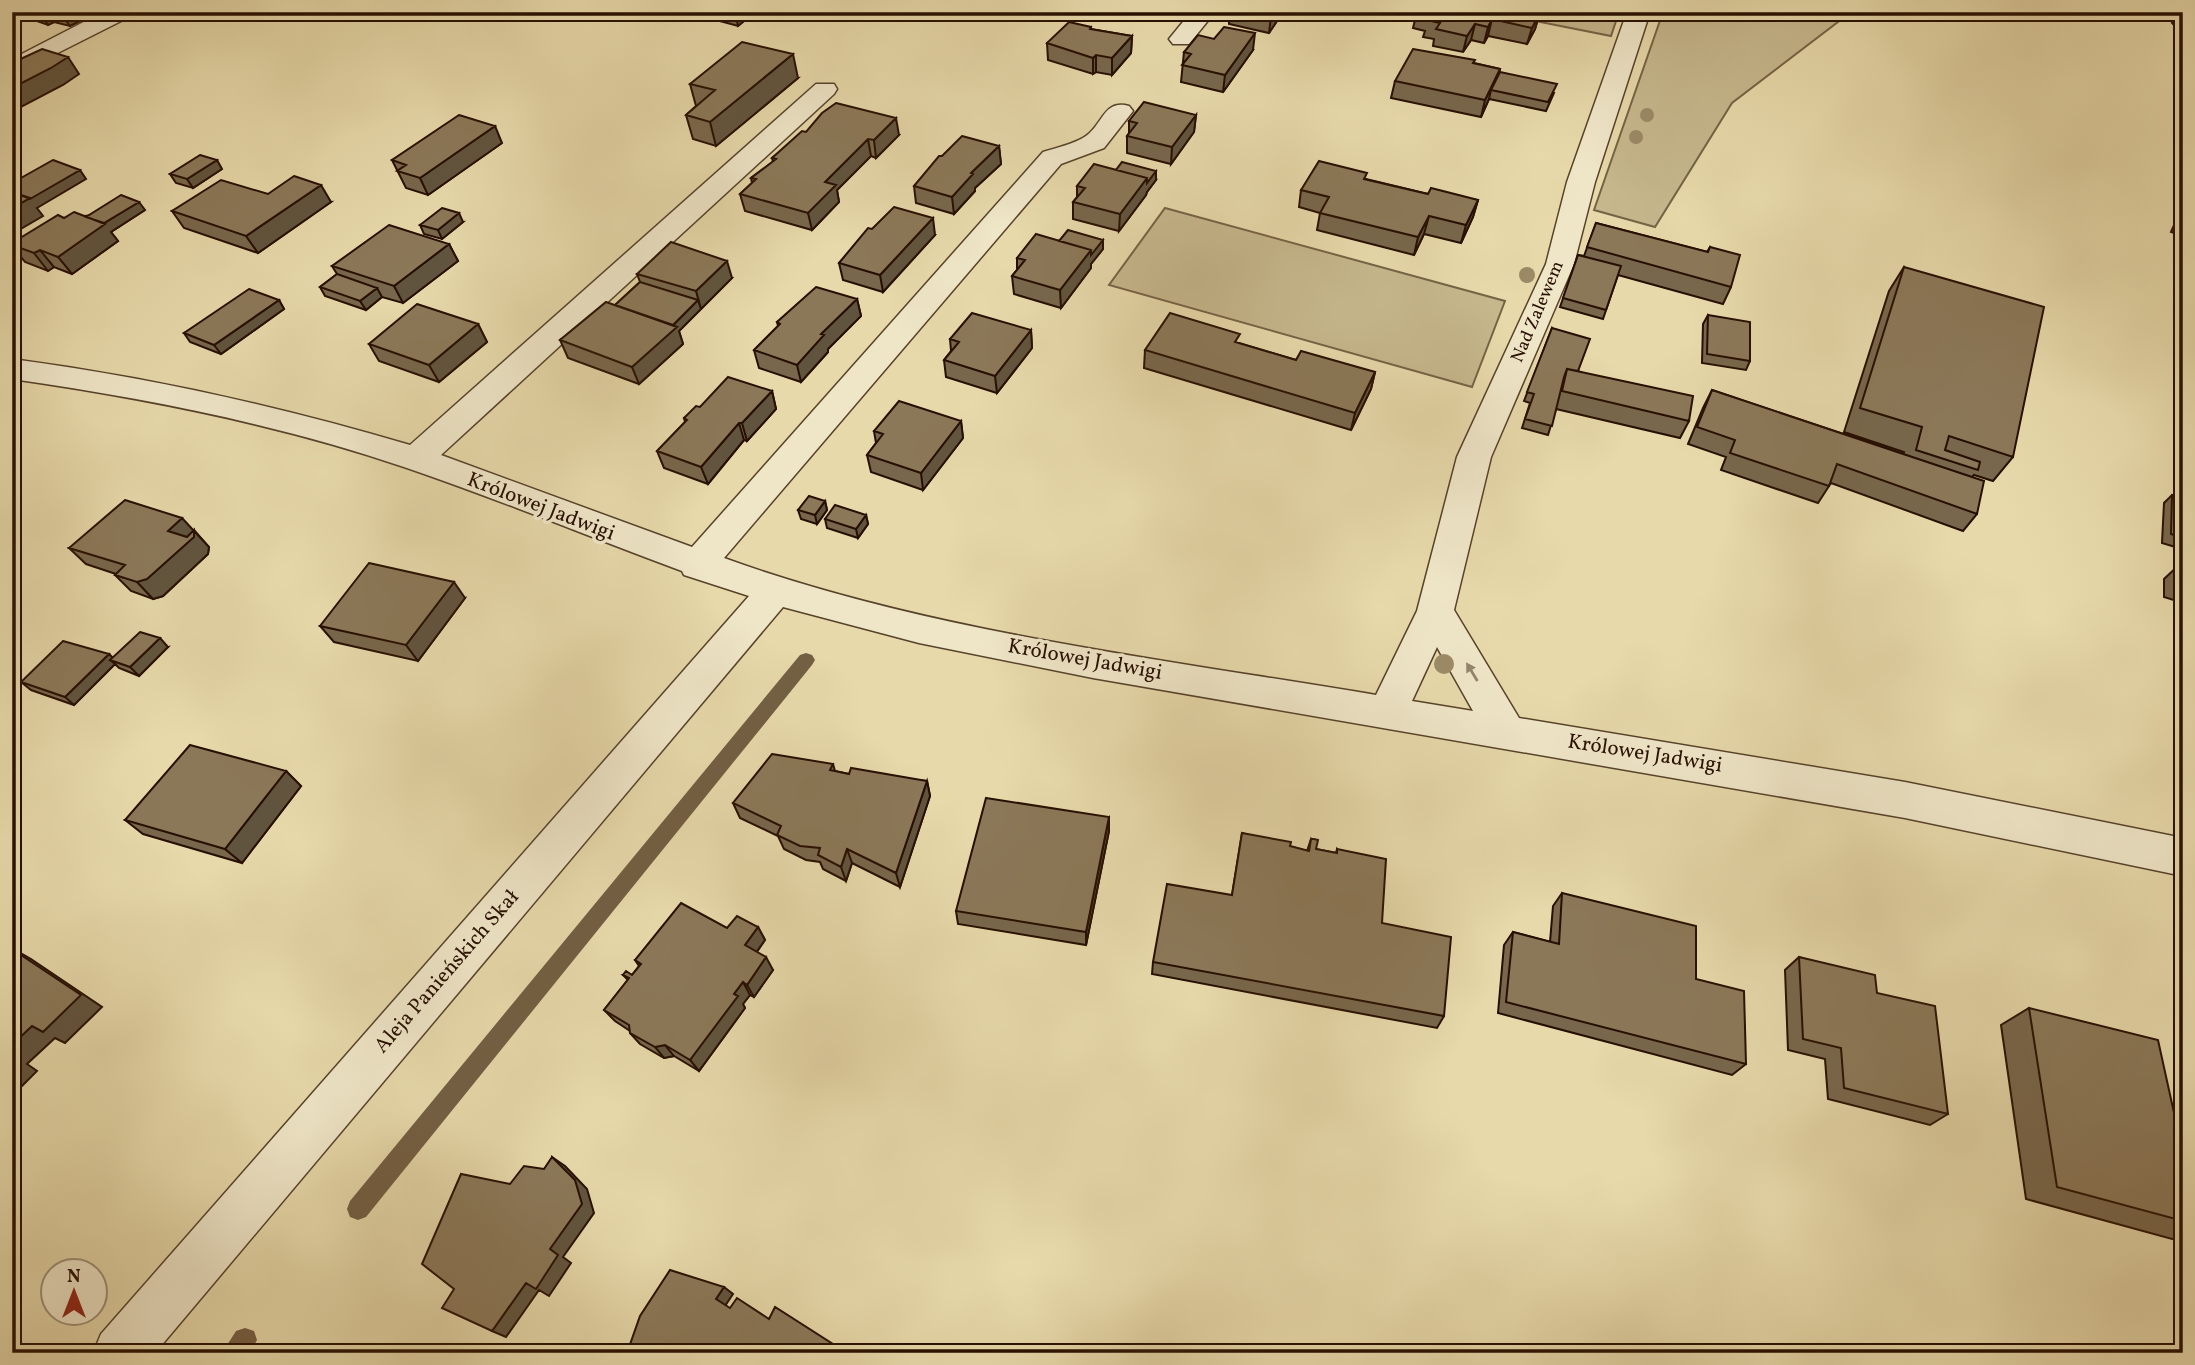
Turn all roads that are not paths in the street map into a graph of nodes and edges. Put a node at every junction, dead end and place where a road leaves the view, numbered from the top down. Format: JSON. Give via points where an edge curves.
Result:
{"nodes":[{"id":1,"x":121,"y":12,"type":"edge"},
{"id":2,"x":1204,"y":12,"type":"edge"},
{"id":3,"x":1639,"y":12,"type":"edge"},
{"id":4,"x":1181,"y":38,"type":"dead end"},
{"id":5,"x":12,"y":69,"type":"edge"},
{"id":6,"x":825,"y":89,"type":"dead end"},
{"id":7,"x":1120,"y":111,"type":"dead end"},
{"id":8,"x":12,"y":369,"type":"edge"},
{"id":9,"x":416,"y":459,"type":"junction"},
{"id":10,"x":697,"y":565,"type":"junction"},
{"id":11,"x":775,"y":591,"type":"junction"},
{"id":12,"x":1436,"y":611,"type":"junction"},
{"id":13,"x":1387,"y":713,"type":"junction"},
{"id":14,"x":1506,"y":732,"type":"junction"},
{"id":15,"x":2183,"y":857,"type":"edge"},
{"id":16,"x":120,"y":1353,"type":"edge"}],
"edges":[{"from":1,"to":5,"type":"street"},
{"from":2,"to":4,"type":"street"},
{"from":3,"to":12,"type":"street","name":"Nad Zalewem","via":[[1581,182],[1560,264],[1474,457]]},
{"from":6,"to":9,"type":"street"},
{"from":7,"to":10,"type":"street","via":[[1095,142],[1052,158]]},
{"from":8,"to":9,"type":"street","name":"Królowej Jadwigi","via":[[114,383],[244,411]]},
{"from":9,"to":10,"type":"street","name":"Królowej Jadwigi"},
{"from":10,"to":11,"type":"street","name":"Królowej Jadwigi"},
{"from":11,"to":13,"type":"street","name":"Królowej Jadwigi","via":[[919,628],[1093,663]]},
{"from":11,"to":16,"type":"street","name":"Aleja Panieńskich Skał"},
{"from":12,"to":13,"type":"street","name":"Nad Zalewem"},
{"from":14,"to":12,"type":"street","one_way":true},
{"from":13,"to":14,"type":"street","name":"Królowej Jadwigi"},
{"from":14,"to":15,"type":"street","name":"Królowej Jadwigi","via":[[1943,807]]}]}
